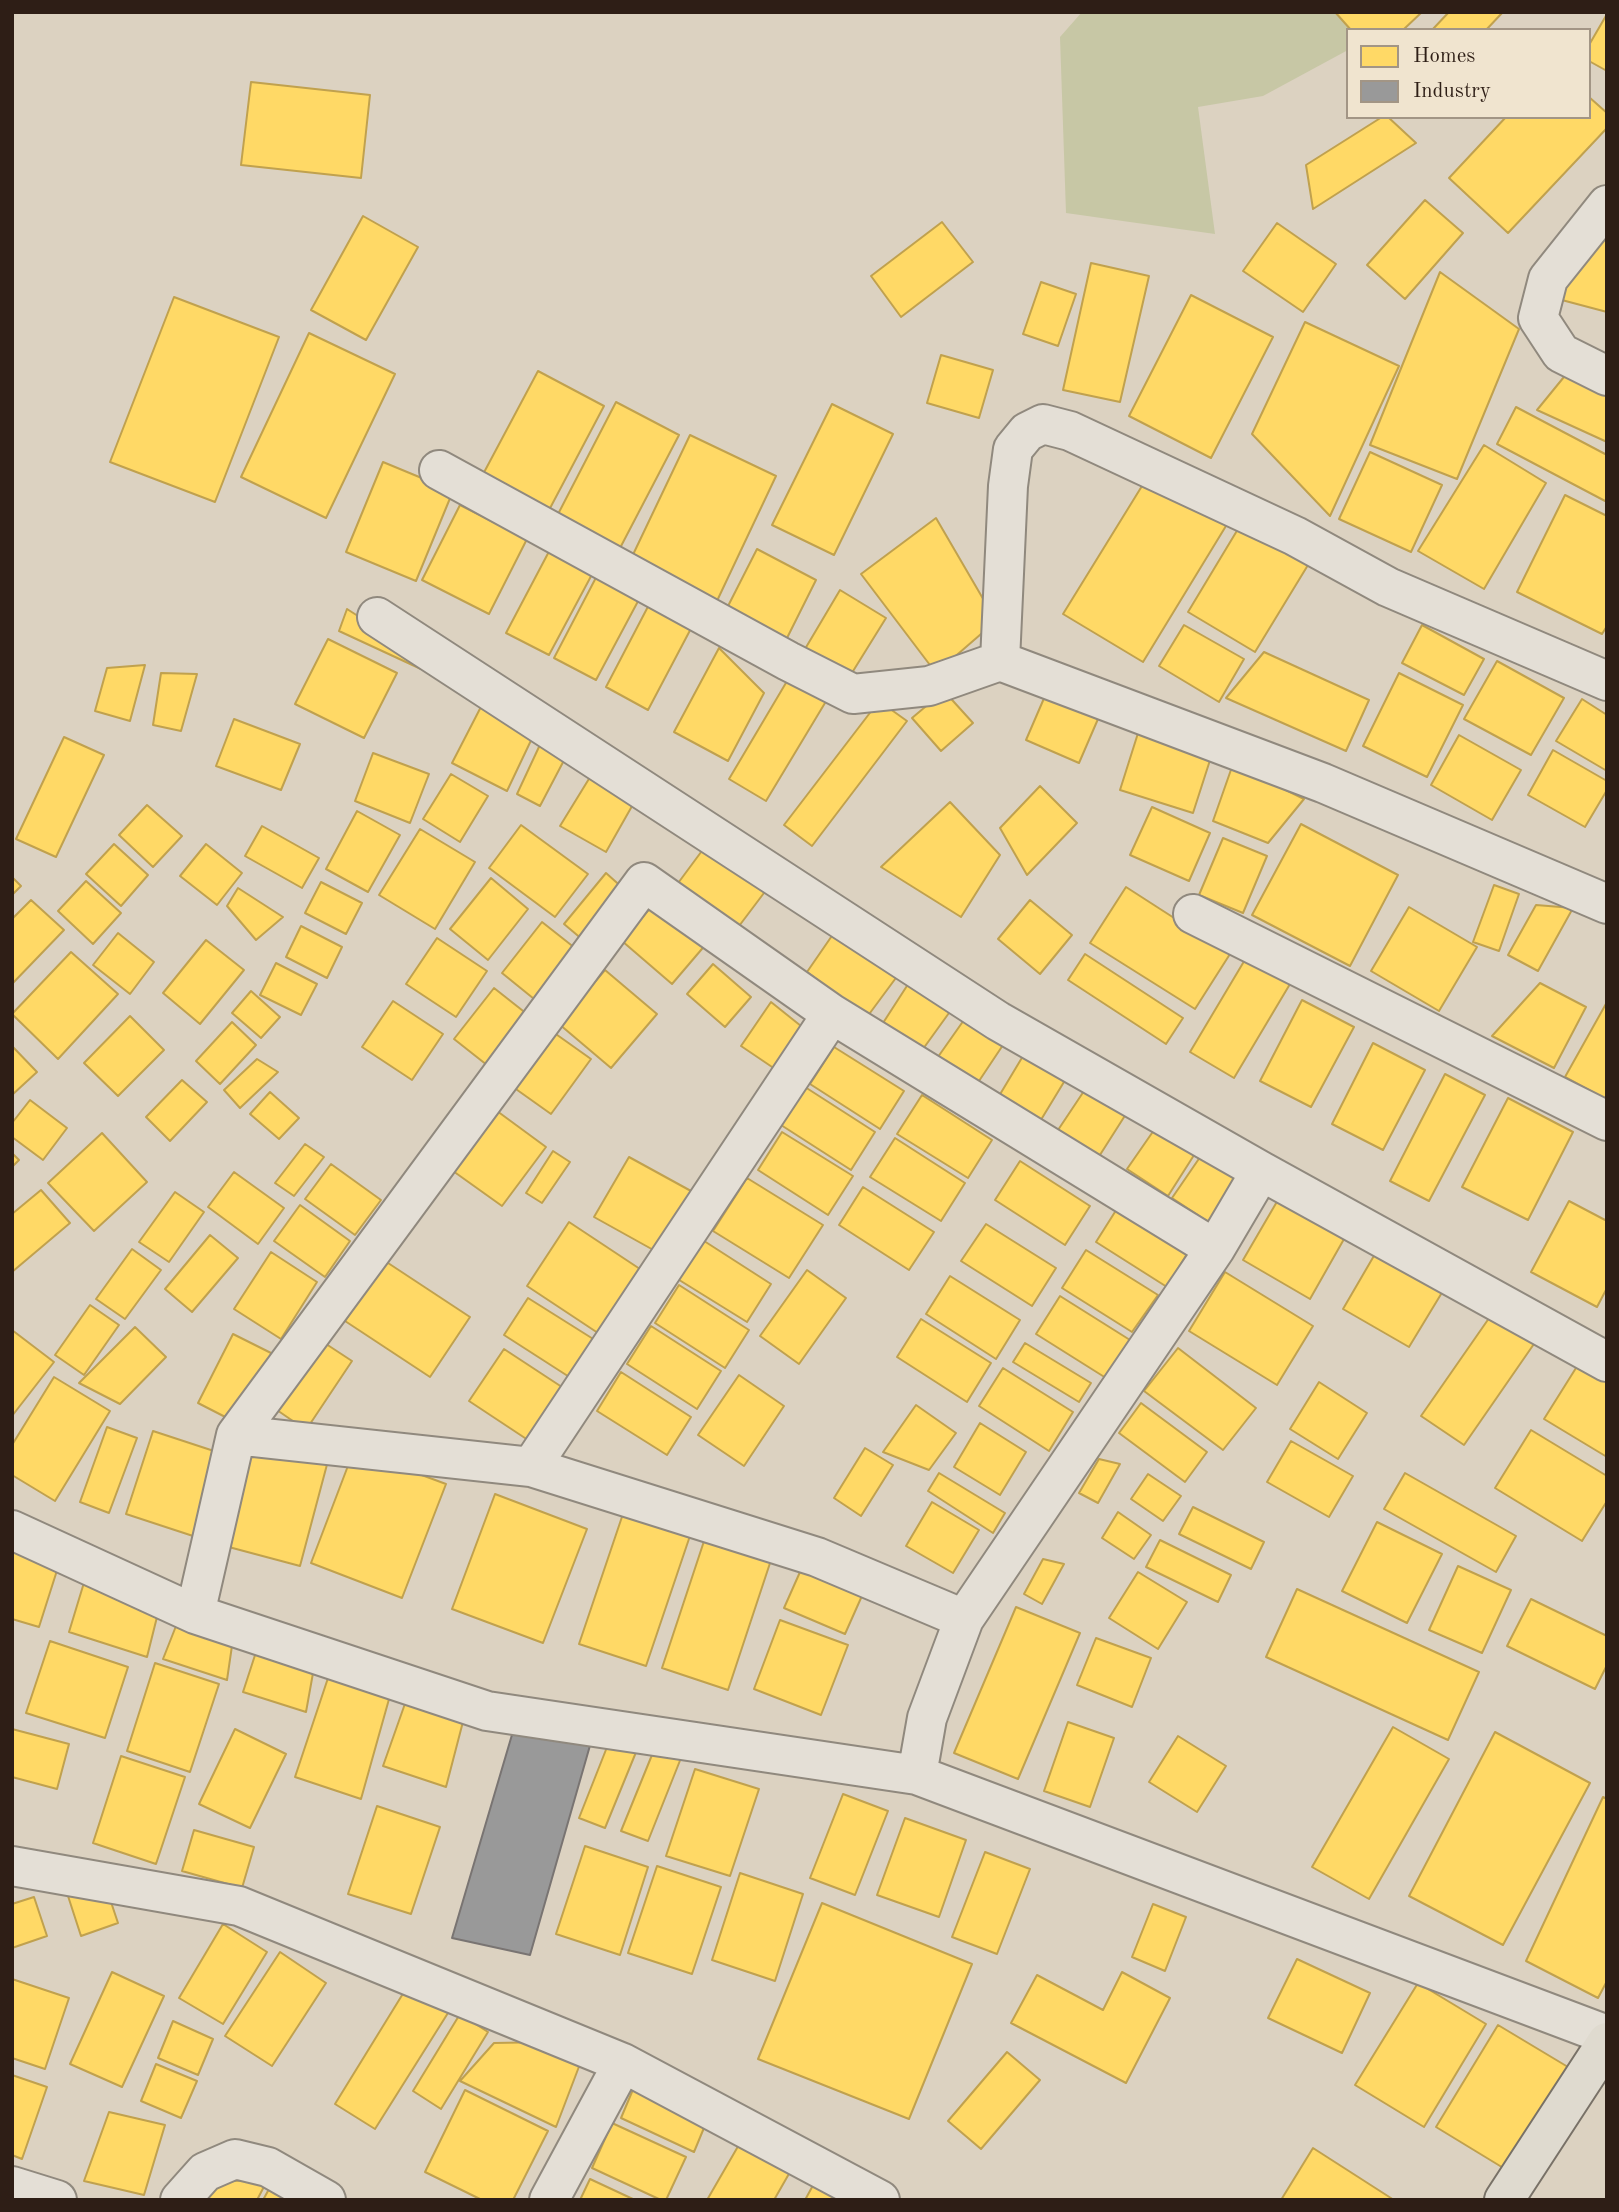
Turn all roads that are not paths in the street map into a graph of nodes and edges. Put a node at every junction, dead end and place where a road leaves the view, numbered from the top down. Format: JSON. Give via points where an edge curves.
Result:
{"nodes":[{"id":1,"x":1607,"y":205,"type":"edge"},
{"id":2,"x":1607,"y":376,"type":"edge"},
{"id":3,"x":439,"y":470,"type":"dead end"},
{"id":4,"x":377,"y":617,"type":"dead end"},
{"id":5,"x":1000,"y":661,"type":"junction"},
{"id":6,"x":1607,"y":681,"type":"edge"},
{"id":7,"x":1607,"y":904,"type":"edge"},
{"id":8,"x":1193,"y":914,"type":"dead end"},
{"id":9,"x":832,"y":1014,"type":"junction"},
{"id":10,"x":1607,"y":1121,"type":"edge"},
{"id":11,"x":1261,"y":1171,"type":"junction"},
{"id":12,"x":1215,"y":1249,"type":"junction"},
{"id":13,"x":1607,"y":1362,"type":"edge"},
{"id":14,"x":236,"y":1435,"type":"junction"},
{"id":15,"x":531,"y":1467,"type":"junction"},
{"id":16,"x":12,"y":1530,"type":"edge"},
{"id":17,"x":195,"y":1614,"type":"junction"},
{"id":18,"x":964,"y":1619,"type":"junction"},
{"id":19,"x":917,"y":1775,"type":"junction"},
{"id":20,"x":12,"y":1866,"type":"edge"},
{"id":21,"x":1607,"y":2035,"type":"edge"},
{"id":22,"x":1607,"y":2042,"type":"edge"},
{"id":23,"x":623,"y":2063,"type":"junction"},
{"id":24,"x":12,"y":2186,"type":"edge"},
{"id":25,"x":57,"y":2200,"type":"edge"},
{"id":26,"x":180,"y":2200,"type":"edge"},
{"id":27,"x":326,"y":2200,"type":"edge"},
{"id":28,"x":549,"y":2200,"type":"edge"},
{"id":29,"x":880,"y":2200,"type":"edge"},
{"id":30,"x":1504,"y":2200,"type":"edge"}],
"edges":[{"from":1,"to":2,"type":"street","via":[[1548,279],[1538,317],[1561,353]]},
{"from":3,"to":5,"type":"street","via":[[853,694],[929,686]]},
{"from":4,"to":11,"type":"street","via":[[998,1021]]},
{"from":5,"to":6,"type":"street","via":[[1013,449],[1027,432],[1043,424],[1070,431],[1296,536],[1388,587]]},
{"from":5,"to":7,"type":"street","via":[[1324,783]]},
{"from":8,"to":10,"type":"street"},
{"from":9,"to":12,"type":"street"},
{"from":9,"to":14,"type":"street","via":[[644,882]]},
{"from":9,"to":15,"type":"street"},
{"from":11,"to":12,"type":"street"},
{"from":11,"to":13,"type":"street"},
{"from":12,"to":18,"type":"street"},
{"from":14,"to":15,"type":"street"},
{"from":14,"to":17,"type":"street"},
{"from":15,"to":18,"type":"street","via":[[817,1557]]},
{"from":16,"to":17,"type":"street"},
{"from":17,"to":19,"type":"street","via":[[487,1711]]},
{"from":18,"to":19,"type":"street","via":[[928,1718]]},
{"from":19,"to":21,"type":"street"},
{"from":20,"to":23,"type":"street","via":[[239,1906]]},
{"from":22,"to":30,"type":"main road"},
{"from":23,"to":28,"type":"street"},
{"from":23,"to":29,"type":"street"},
{"from":24,"to":25,"type":"street"},
{"from":26,"to":27,"type":"street","via":[[205,2172],[235,2159],[268,2167]]}]}
